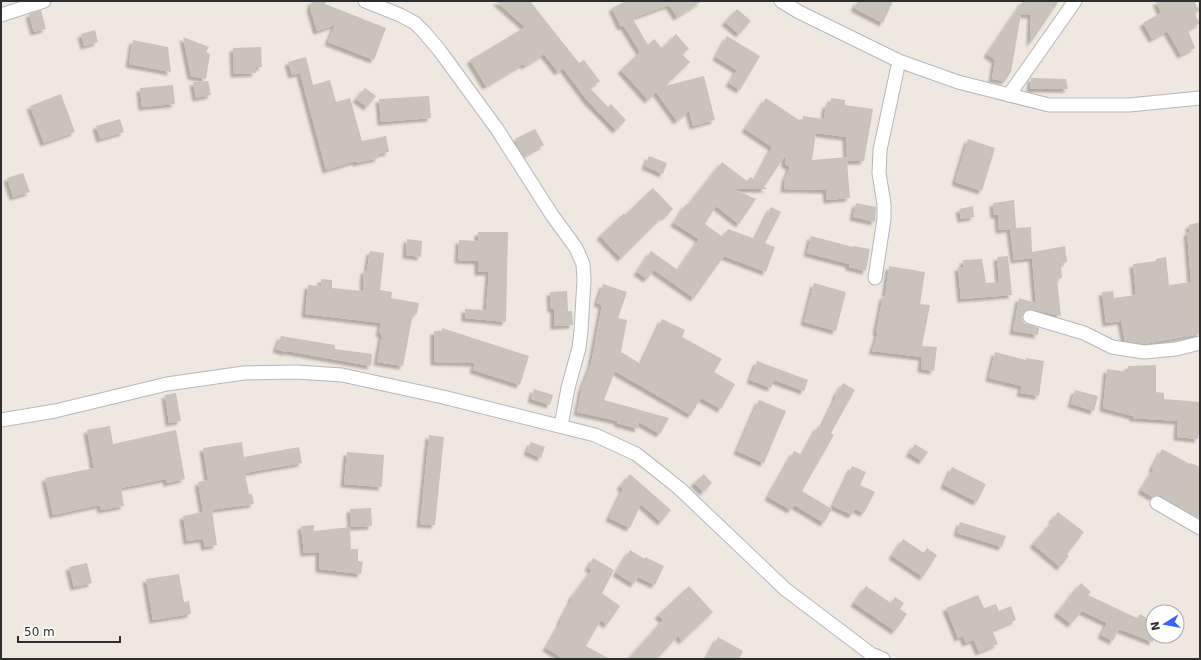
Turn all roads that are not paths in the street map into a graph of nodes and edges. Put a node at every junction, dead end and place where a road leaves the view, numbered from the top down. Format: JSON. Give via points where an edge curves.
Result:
{"nodes":[{"id":1,"x":44,"y":1,"type":"edge"},
{"id":2,"x":365,"y":1,"type":"edge"},
{"id":3,"x":781,"y":1,"type":"edge"},
{"id":4,"x":1075,"y":1,"type":"edge"},
{"id":5,"x":1,"y":14,"type":"edge"},
{"id":6,"x":899,"y":61,"type":"junction"},
{"id":7,"x":1009,"y":95,"type":"junction"},
{"id":8,"x":1200,"y":98,"type":"edge"},
{"id":9,"x":875,"y":278,"type":"dead end"},
{"id":10,"x":1030,"y":317,"type":"dead end"},
{"id":11,"x":1200,"y":343,"type":"edge"},
{"id":12,"x":1,"y":420,"type":"edge"},
{"id":13,"x":561,"y":426,"type":"junction"},
{"id":14,"x":1157,"y":503,"type":"dead end"},
{"id":15,"x":1200,"y":528,"type":"edge"},
{"id":16,"x":883,"y":659,"type":"edge"}],
"edges":[{"from":1,"to":5,"type":"street"},
{"from":2,"to":13,"type":"street","via":[[400,15],[415,23],[424,32],[497,129],[576,248],[583,264],[584,280],[581,331]]},
{"from":3,"to":6,"type":"street"},
{"from":4,"to":7,"type":"street"},
{"from":6,"to":7,"type":"street","via":[[958,82]]},
{"from":6,"to":9,"type":"street","via":[[880,150],[879,173],[884,219]]},
{"from":7,"to":8,"type":"street","via":[[1049,105],[1129,105]]},
{"from":10,"to":11,"type":"street","via":[[1084,333],[1112,347],[1144,352],[1176,349]]},
{"from":12,"to":13,"type":"street","via":[[54,411],[168,384],[244,372],[296,372],[342,375]]},
{"from":13,"to":16,"type":"street","via":[[595,435],[636,454],[680,489],[785,589],[871,654]]},
{"from":14,"to":15,"type":"street"}]}
